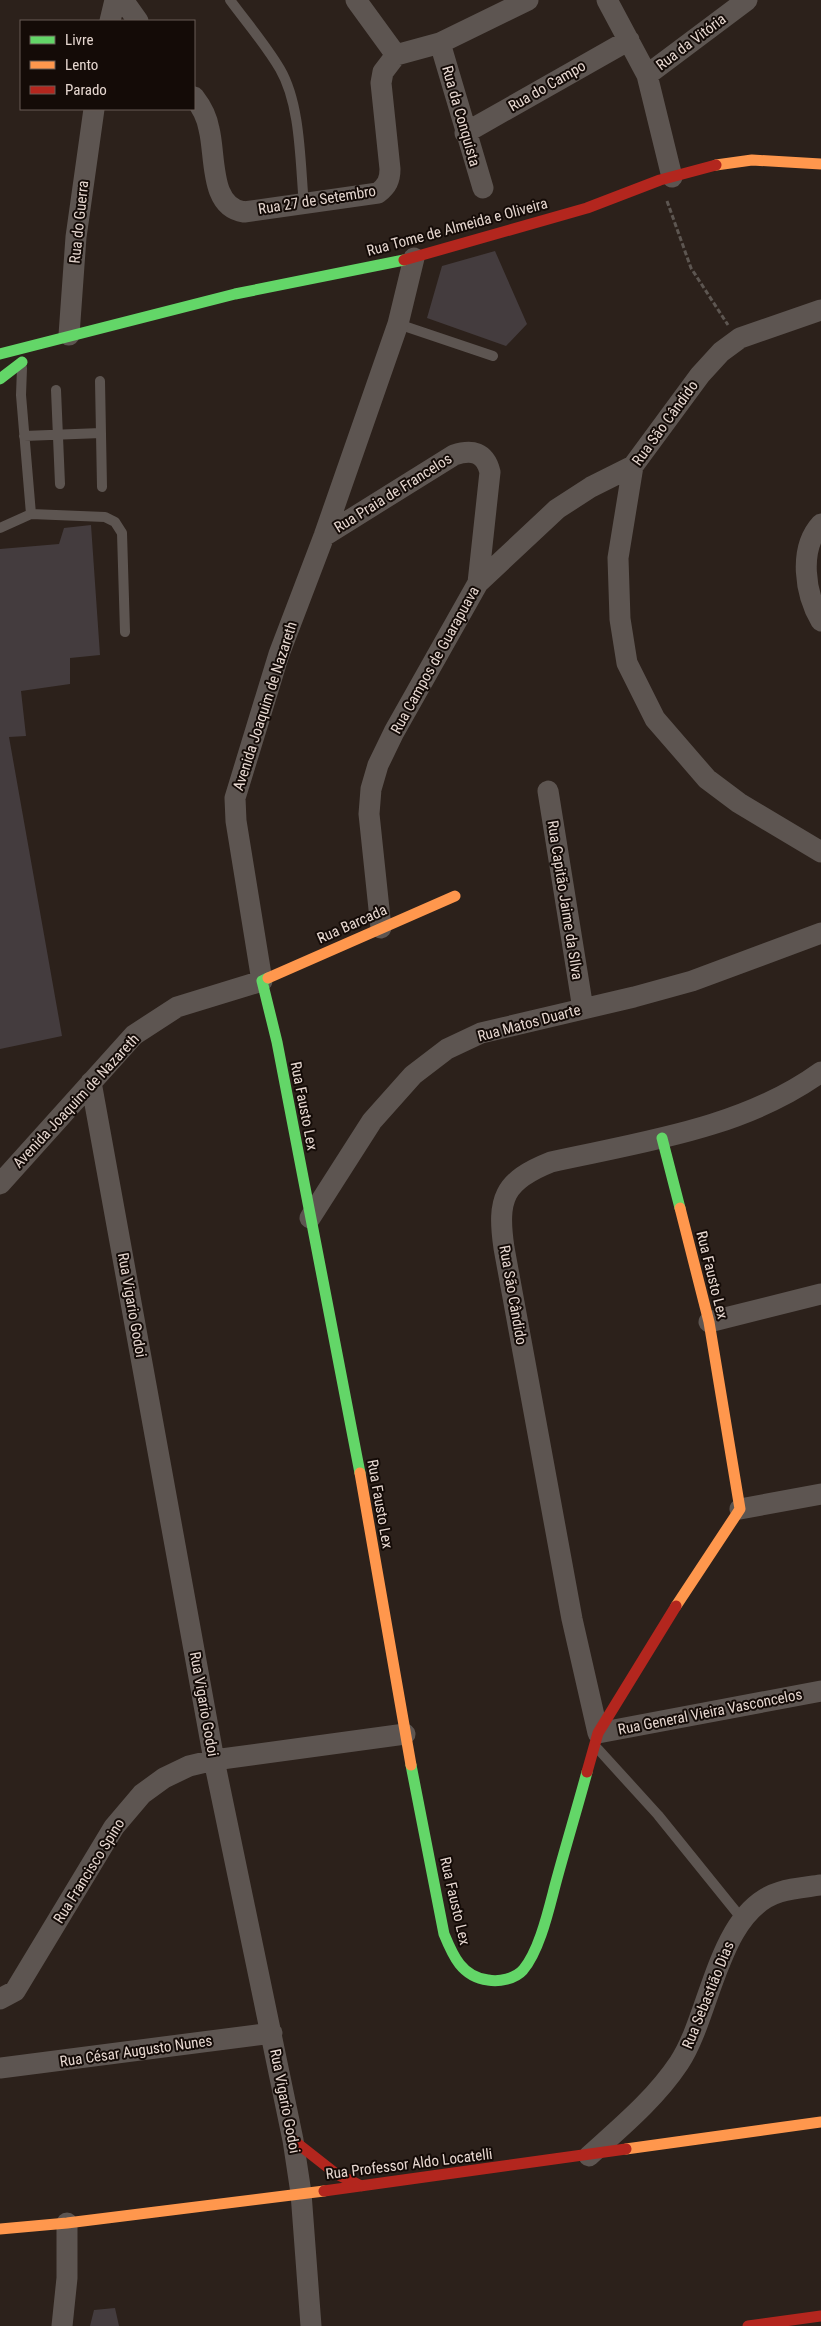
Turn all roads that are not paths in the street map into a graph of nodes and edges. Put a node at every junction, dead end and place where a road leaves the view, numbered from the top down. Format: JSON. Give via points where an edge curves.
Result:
{"nodes":[{"id":1,"x":115,"y":0,"type":"edge"},
{"id":2,"x":123,"y":0,"type":"edge"},
{"id":3,"x":230,"y":0,"type":"edge"},
{"id":4,"x":356,"y":0,"type":"edge"},
{"id":5,"x":528,"y":0,"type":"edge"},
{"id":6,"x":607,"y":0,"type":"edge"},
{"id":7,"x":747,"y":0,"type":"edge"},
{"id":8,"x":110,"y":20,"type":"edge"},
{"id":9,"x":137,"y":20,"type":"edge"},
{"id":10,"x":630,"y":40,"type":"junction"},
{"id":11,"x":440,"y":43,"type":"junction"},
{"id":12,"x":396,"y":55,"type":"junction"},
{"id":13,"x":646,"y":75,"type":"junction"},
{"id":14,"x":195,"y":98,"type":"edge"},
{"id":15,"x":94,"y":110,"type":"edge"},
{"id":16,"x":465,"y":133,"type":"junction"},
{"id":17,"x":821,"y":164,"type":"edge"},
{"id":18,"x":666,"y":178,"type":"junction"},
{"id":19,"x":483,"y":188,"type":"dead end"},
{"id":20,"x":304,"y":205,"type":"junction"},
{"id":21,"x":414,"y":258,"type":"junction"},
{"id":22,"x":821,"y":310,"type":"edge"},
{"id":23,"x":398,"y":324,"type":"junction"},
{"id":24,"x":69,"y":335,"type":"junction"},
{"id":25,"x":0,"y":354,"type":"edge"},
{"id":26,"x":494,"y":356,"type":"dead end"},
{"id":27,"x":22,"y":362,"type":"junction"},
{"id":28,"x":0,"y":371,"type":"edge"},
{"id":29,"x":0,"y":379,"type":"edge"},
{"id":30,"x":100,"y":380,"type":"dead end"},
{"id":31,"x":56,"y":390,"type":"dead end"},
{"id":32,"x":101,"y":433,"type":"junction"},
{"id":33,"x":58,"y":434,"type":"junction"},
{"id":34,"x":24,"y":436,"type":"junction"},
{"id":35,"x":633,"y":466,"type":"junction"},
{"id":36,"x":60,"y":484,"type":"dead end"},
{"id":37,"x":102,"y":487,"type":"dead end"},
{"id":38,"x":31,"y":514,"type":"junction"},
{"id":39,"x":821,"y":524,"type":"edge"},
{"id":40,"x":0,"y":528,"type":"edge"},
{"id":41,"x":324,"y":536,"type":"junction"},
{"id":42,"x":478,"y":582,"type":"junction"},
{"id":43,"x":821,"y":621,"type":"edge"},
{"id":44,"x":126,"y":632,"type":"dead end"},
{"id":45,"x":548,"y":791,"type":"dead end"},
{"id":46,"x":821,"y":852,"type":"edge"},
{"id":47,"x":455,"y":896,"type":"dead end"},
{"id":48,"x":381,"y":928,"type":"junction"},
{"id":49,"x":821,"y":933,"type":"edge"},
{"id":50,"x":262,"y":981,"type":"junction"},
{"id":51,"x":583,"y":1009,"type":"junction"},
{"id":52,"x":821,"y":1072,"type":"edge"},
{"id":53,"x":91,"y":1082,"type":"junction"},
{"id":54,"x":662,"y":1138,"type":"junction"},
{"id":55,"x":0,"y":1184,"type":"edge"},
{"id":56,"x":310,"y":1218,"type":"junction"},
{"id":57,"x":821,"y":1294,"type":"edge"},
{"id":58,"x":709,"y":1322,"type":"junction"},
{"id":59,"x":821,"y":1494,"type":"edge"},
{"id":60,"x":740,"y":1509,"type":"junction"},
{"id":61,"x":821,"y":1691,"type":"edge"},
{"id":62,"x":405,"y":1734,"type":"junction"},
{"id":63,"x":597,"y":1740,"type":"junction"},
{"id":64,"x":214,"y":1760,"type":"junction"},
{"id":65,"x":821,"y":1885,"type":"edge"},
{"id":66,"x":742,"y":1919,"type":"junction"},
{"id":67,"x":0,"y":1999,"type":"edge"},
{"id":68,"x":272,"y":2032,"type":"junction"},
{"id":69,"x":0,"y":2068,"type":"edge"},
{"id":70,"x":821,"y":2122,"type":"edge"},
{"id":71,"x":293,"y":2140,"type":"junction"},
{"id":72,"x":590,"y":2156,"type":"junction"},
{"id":73,"x":362,"y":2186,"type":"junction"},
{"id":74,"x":301,"y":2193,"type":"junction"},
{"id":75,"x":67,"y":2223,"type":"junction"},
{"id":76,"x":0,"y":2229,"type":"edge"},
{"id":77,"x":821,"y":2316,"type":"edge"},
{"id":78,"x":770,"y":2324,"type":"edge"},
{"id":79,"x":62,"y":2326,"type":"edge"},
{"id":80,"x":311,"y":2326,"type":"edge"},
{"id":81,"x":748,"y":2326,"type":"edge"}],
"edges":[{"from":1,"to":8,"type":"street"},
{"from":2,"to":9,"type":"street"},
{"from":3,"to":20,"type":"lane","via":[[280,69],[289,90]]},
{"from":4,"to":12,"type":"street"},
{"from":5,"to":11,"type":"street"},
{"from":6,"to":10,"type":"street"},
{"from":7,"to":13,"type":"street","name":"Rua da Vitória"},
{"from":10,"to":13,"type":"street"},
{"from":10,"to":16,"type":"street","name":"Rua do Campo"},
{"from":11,"to":12,"type":"street"},
{"from":11,"to":16,"type":"street","name":"Rua da Conquista"},
{"from":12,"to":20,"type":"street","name":"Rua 27 de Setembro","via":[[383,72],[381,83],[390,169],[390,179],[385,188],[378,193]]},
{"from":13,"to":18,"type":"street","name":"Rua da Vitória"},
{"from":14,"to":20,"type":"street","name":"Rua 27 de Setembro","via":[[209,127],[219,190],[225,204],[244,212]]},
{"from":15,"to":24,"type":"street","name":"Rua do Guerra","via":[[76,237]]},
{"from":16,"to":19,"type":"street","name":"Rua da Conquista"},
{"from":17,"to":18,"type":"street","name":"Rua Tome de Almeida e Oliveira","via":[[752,160],[725,163]]},
{"from":18,"to":21,"type":"street","name":"Rua Tome de Almeida e Oliveira","via":[[587,208]]},
{"from":21,"to":23,"type":"street","name":"Avenida Joaquim de Nazareth"},
{"from":21,"to":24,"type":"street","name":"Rua Tome de Almeida e Oliveira","via":[[235,294]]},
{"from":22,"to":35,"type":"street","name":"Rua São Cândido","via":[[740,338],[721,352],[700,375]]},
{"from":23,"to":26,"type":"lane"},
{"from":23,"to":41,"type":"street","name":"Avenida Joaquim de Nazareth"},
{"from":24,"to":25,"type":"street","name":"Rua Tome de Almeida e Oliveira"},
{"from":24,"to":27,"type":"street","name":"Rua Tome de Almeida e Oliveira","via":[[42,354]]},
{"from":27,"to":28,"type":"street","name":"Rua Tome de Almeida e Oliveira"},
{"from":27,"to":29,"type":"street"},
{"from":27,"to":34,"type":"lane","via":[[20,395]]},
{"from":30,"to":32,"type":"lane"},
{"from":31,"to":33,"type":"lane"},
{"from":32,"to":33,"type":"lane"},
{"from":32,"to":37,"type":"lane"},
{"from":33,"to":34,"type":"lane"},
{"from":33,"to":36,"type":"lane"},
{"from":34,"to":38,"type":"lane"},
{"from":35,"to":42,"type":"street","name":"Rua Campos de Guarapuava","via":[[557,509]]},
{"from":35,"to":46,"type":"street","name":"Rua São Cândido","via":[[618,558],[620,619],[632,676],[654,719],[707,779]]},
{"from":38,"to":40,"type":"lane"},
{"from":38,"to":44,"type":"lane","via":[[105,517],[115,522],[122,533]]},
{"from":39,"to":43,"type":"street","via":[[810,544],[807,561],[810,593]]},
{"from":41,"to":42,"type":"street","name":"Rua Praia de Francelos","via":[[454,455],[475,452],[488,463],[490,472]]},
{"from":41,"to":50,"type":"street","name":"Avenida Joaquim de Nazareth","via":[[279,654],[235,798]]},
{"from":42,"to":48,"type":"street","name":"Rua Campos de Guarapuava","via":[[394,732],[371,788],[372,852]]},
{"from":45,"to":51,"type":"street","name":"Rua Capitão Jaime da SIlva"},
{"from":47,"to":48,"type":"street","name":"Rua Barcada"},
{"from":48,"to":50,"type":"street","name":"Rua Barcada"},
{"from":49,"to":51,"type":"street","name":"Rua Matos Duarte","via":[[692,980]]},
{"from":50,"to":53,"type":"street","name":"Avenida Joaquim de Nazareth","via":[[199,999],[154,1020],[134,1035]]},
{"from":50,"to":56,"type":"street","name":"Rua Fausto Lex","via":[[277,1042]]},
{"from":51,"to":56,"type":"street","name":"Rua Matos Duarte","via":[[482,1034],[447,1049],[413,1076],[372,1121]]},
{"from":52,"to":54,"type":"street","name":"Rua São Cândido","via":[[756,1108]]},
{"from":53,"to":55,"type":"street","name":"Avenida Joaquim de Nazareth"},
{"from":53,"to":64,"type":"street","name":"Rua Vigario Godoi"},
{"from":54,"to":58,"type":"street","name":"Rua Fausto Lex"},
{"from":54,"to":63,"type":"street","name":"Rua São Cândido","via":[[551,1162],[534,1169],[510,1188],[500,1210],[504,1248],[570,1609]]},
{"from":56,"to":62,"type":"street","name":"Rua Fausto Lex","via":[[358,1464]]},
{"from":57,"to":58,"type":"street"},
{"from":58,"to":60,"type":"street","name":"Rua Fausto Lex"},
{"from":59,"to":60,"type":"street"},
{"from":60,"to":63,"type":"street","name":"Rua Fausto Lex","via":[[656,1636]]},
{"from":61,"to":63,"type":"street","name":"Rua General Vieira Vasconcelos"},
{"from":62,"to":63,"type":"street","name":"Rua Fausto Lex","via":[[444,1934],[461,1968],[476,1978],[492,1981],[509,1979],[522,1971],[531,1956],[546,1918]]},
{"from":62,"to":64,"type":"street","name":"Rua Francisco Spino"},
{"from":63,"to":66,"type":"lane"},
{"from":64,"to":67,"type":"street","name":"Rua Francisco Spino","via":[[172,1774],[142,1794],[114,1827],[15,1991]]},
{"from":64,"to":68,"type":"street","name":"Rua Vigario Godoi"},
{"from":65,"to":66,"type":"street","name":"Rua Sebastião Dias","via":[[779,1892],[754,1906]]},
{"from":66,"to":72,"type":"street","name":"Rua Sebastião Dias","via":[[731,1939],[695,2034],[679,2063],[655,2093]]},
{"from":68,"to":69,"type":"street","name":"Rua César Augusto Nunes"},
{"from":68,"to":71,"type":"street","name":"Rua Vigario Godoi"},
{"from":70,"to":72,"type":"street","name":"Rua Professor Aldo Locatelli"},
{"from":71,"to":73,"type":"street","via":[[335,2173]]},
{"from":71,"to":74,"type":"street","name":"Rua Vigario Godoi"},
{"from":72,"to":73,"type":"street","name":"Rua Professor Aldo Locatelli"},
{"from":73,"to":74,"type":"street","name":"Rua Professor Aldo Locatelli"},
{"from":74,"to":75,"type":"street","name":"Rua Professor Aldo Locatelli"},
{"from":74,"to":80,"type":"street","name":"Rua Vigario Godoi"},
{"from":75,"to":76,"type":"street","name":"Rua Professor Aldo Locatelli"},
{"from":75,"to":79,"type":"street"},
{"from":77,"to":78,"type":"street"},
{"from":78,"to":81,"type":"street"}]}
